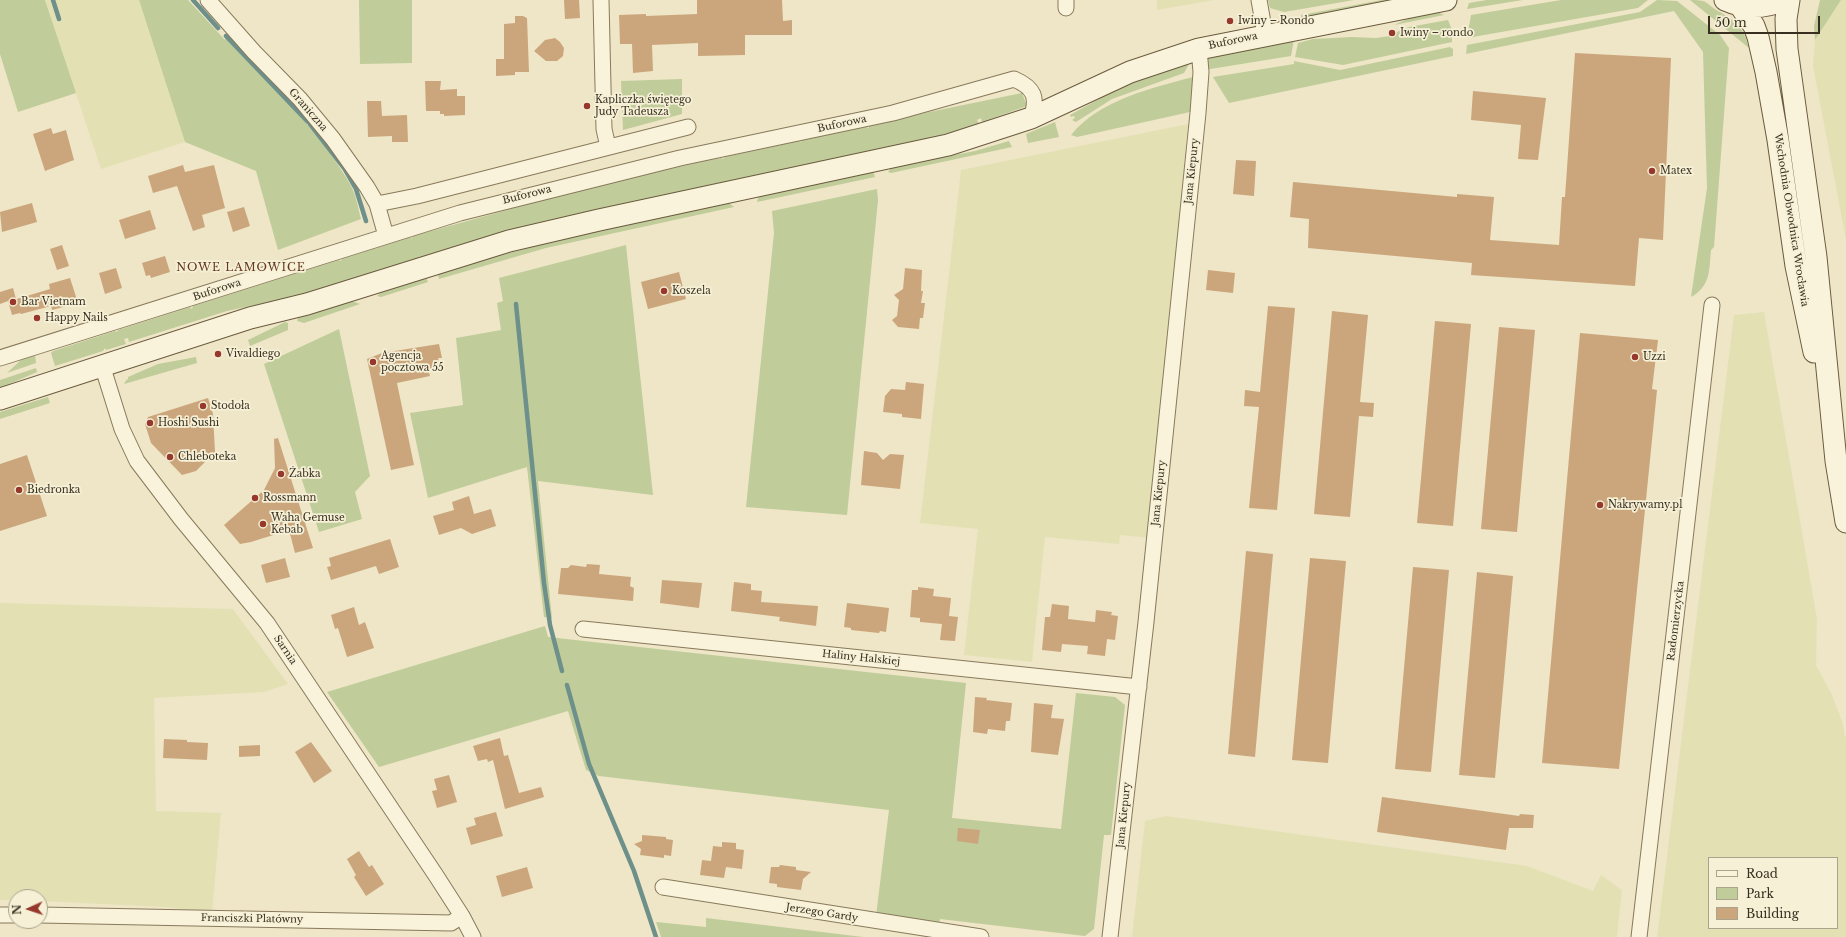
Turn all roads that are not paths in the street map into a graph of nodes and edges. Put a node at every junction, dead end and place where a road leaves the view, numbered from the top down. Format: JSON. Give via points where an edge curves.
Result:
{"nodes":[{"id":1,"x":208,"y":0,"type":"edge"},
{"id":2,"x":601,"y":0,"type":"edge"},
{"id":3,"x":1259,"y":0,"type":"edge"},
{"id":4,"x":1446,"y":0,"type":"edge"},
{"id":5,"x":1784,"y":0,"type":"edge"},
{"id":6,"x":1789,"y":0,"type":"edge"},
{"id":7,"x":1733,"y":3,"type":"edge"},
{"id":8,"x":1266,"y":34,"type":"junction"},
{"id":9,"x":1199,"y":49,"type":"junction"},
{"id":10,"x":1032,"y":118,"type":"junction"},
{"id":11,"x":688,"y":128,"type":"dead end"},
{"id":12,"x":608,"y":147,"type":"junction"},
{"id":13,"x":377,"y":204,"type":"junction"},
{"id":14,"x":386,"y":236,"type":"junction"},
{"id":15,"x":1712,"y":305,"type":"dead end"},
{"id":16,"x":0,"y":358,"type":"edge"},
{"id":17,"x":102,"y":365,"type":"junction"},
{"id":18,"x":0,"y":399,"type":"edge"},
{"id":19,"x":1836,"y":461,"type":"junction"},
{"id":20,"x":1846,"y":522,"type":"edge"},
{"id":21,"x":583,"y":629,"type":"dead end"},
{"id":22,"x":1139,"y":687,"type":"junction"},
{"id":23,"x":663,"y":887,"type":"dead end"},
{"id":24,"x":48,"y":916,"type":"edge"},
{"id":25,"x":462,"y":916,"type":"junction"},
{"id":26,"x":473,"y":937,"type":"edge"},
{"id":27,"x":981,"y":937,"type":"edge"},
{"id":28,"x":1110,"y":937,"type":"edge"},
{"id":29,"x":1639,"y":937,"type":"edge"}],
"edges":[{"from":1,"to":13,"type":"street","name":"Graniczna","via":[[333,138]]},
{"from":2,"to":12,"type":"street","via":[[604,129]]},
{"from":3,"to":8,"type":"street"},
{"from":4,"to":8,"type":"main road","name":"Buforowa"},
{"from":5,"to":7,"type":"main road","via":[[1773,5],[1757,7]]},
{"from":6,"to":19,"type":"main road","name":"Wschodnia Obwodnica Wrocławia","via":[[1786,19],[1787,49],[1817,270]]},
{"from":7,"to":19,"type":"main road","name":"Wschodnia Obwodnica Wrocławia","via":[[1754,26],[1758,37],[1769,86],[1796,266]]},
{"from":8,"to":9,"type":"main road","name":"Buforowa"},
{"from":9,"to":10,"type":"main road","name":"Buforowa","via":[[1130,72]]},
{"from":9,"to":22,"type":"street","name":"Jana Kiepury","via":[[1201,72],[1198,113]]},
{"from":10,"to":14,"type":"street","name":"Buforowa","via":[[1035,98],[1030,89],[1014,79],[893,113],[597,178],[480,208]]},
{"from":10,"to":17,"type":"main road","name":"Buforowa","via":[[948,145],[509,241]]},
{"from":11,"to":12,"type":"street"},
{"from":12,"to":13,"type":"street"},
{"from":13,"to":14,"type":"street","name":"Graniczna"},
{"from":14,"to":16,"type":"street","name":"Buforowa"},
{"from":15,"to":29,"type":"street","name":"Radomierzycka"},
{"from":17,"to":18,"type":"main road","name":"Buforowa"},
{"from":17,"to":25,"type":"street","name":"Sarnia","via":[[122,429],[137,461],[267,623]]},
{"from":19,"to":20,"type":"main road","name":"Wschodnia Obwodnica Wrocławia"},
{"from":21,"to":22,"type":"street","name":"Haliny Halskiej"},
{"from":22,"to":28,"type":"street","name":"Jana Kiepury"},
{"from":23,"to":27,"type":"street","name":"Jerzego Gardy"},
{"from":24,"to":25,"type":"street","name":"Franciszki Platówny","via":[[451,923]]},
{"from":25,"to":26,"type":"street","name":"Sarnia"}]}
